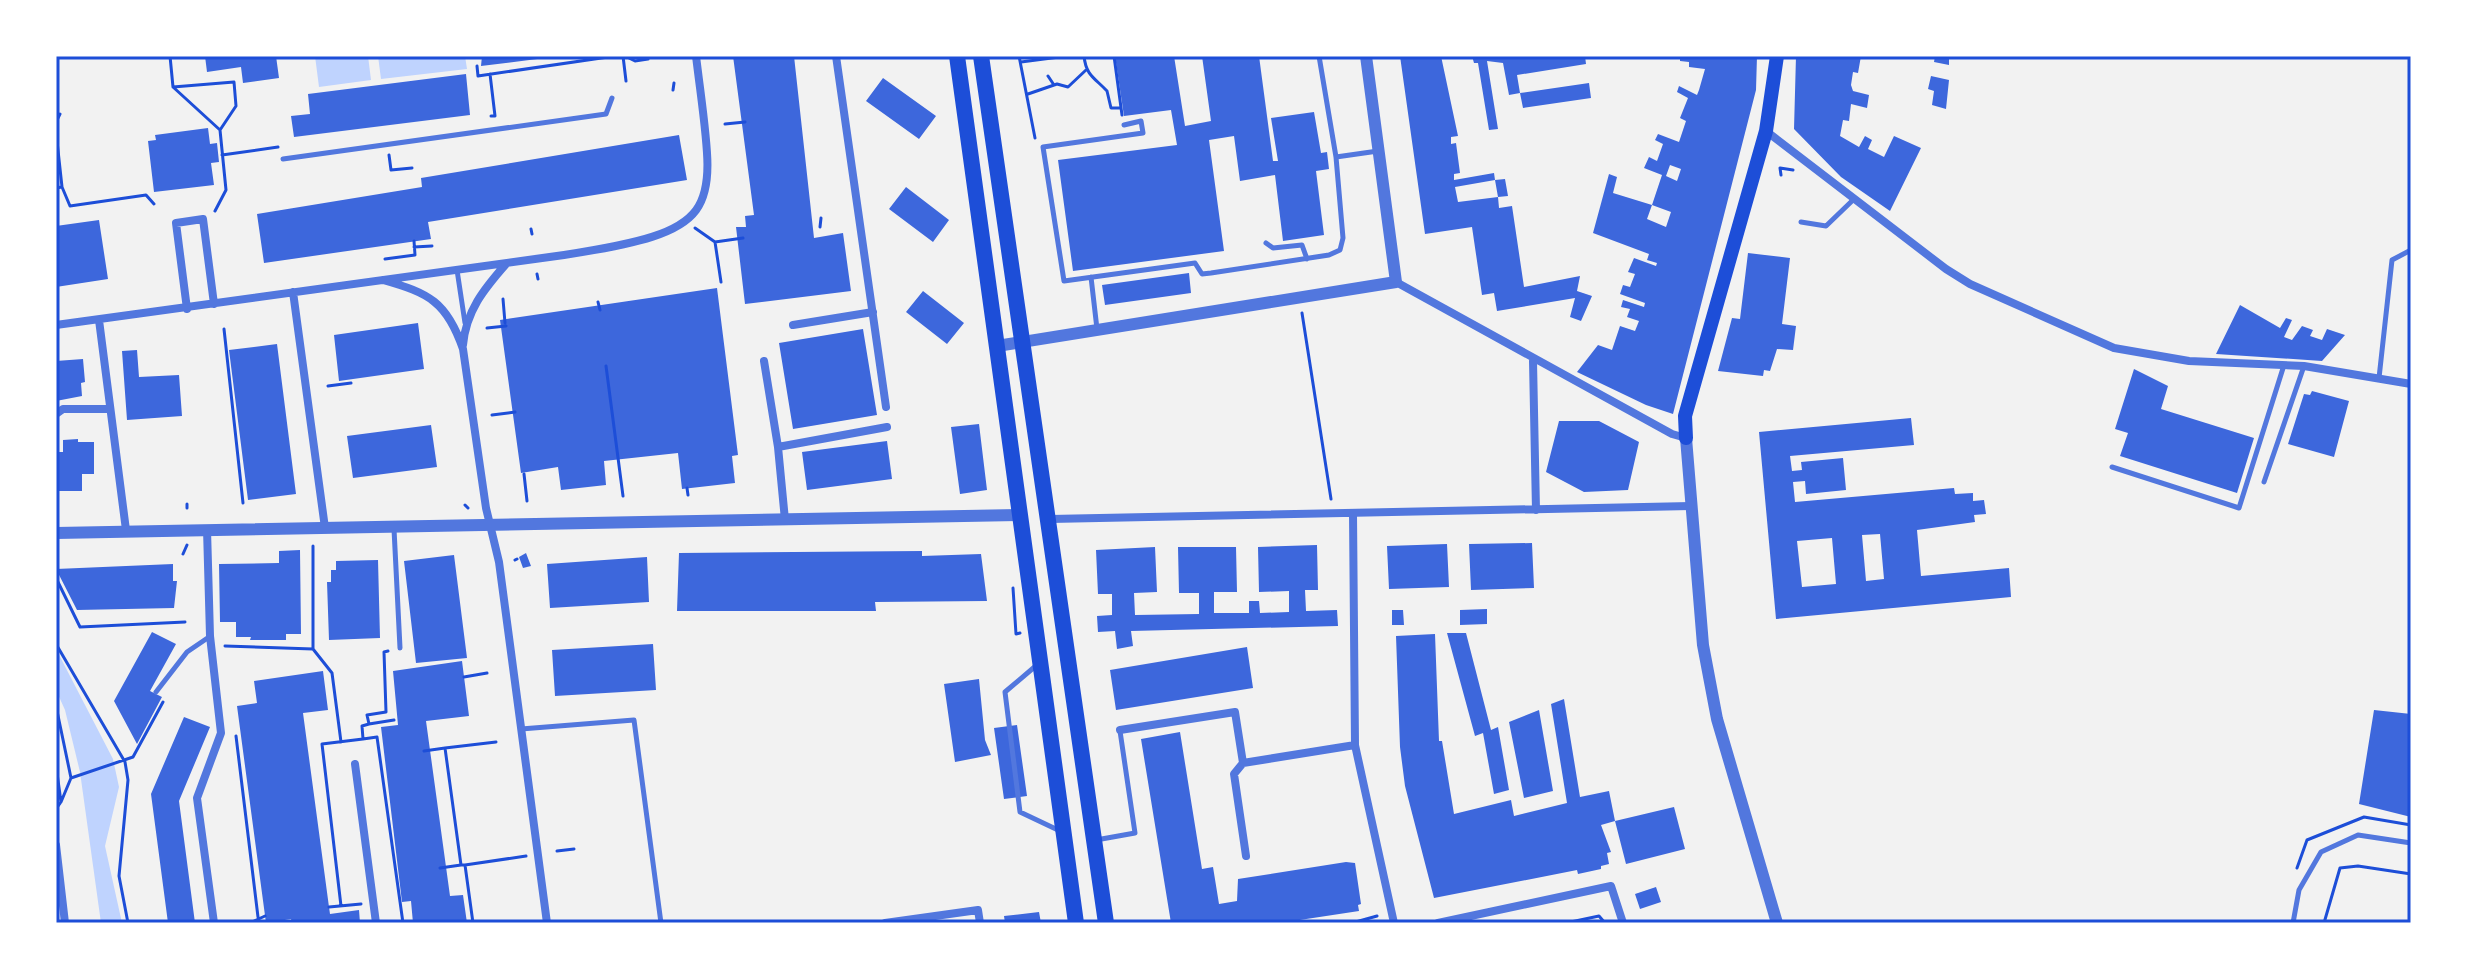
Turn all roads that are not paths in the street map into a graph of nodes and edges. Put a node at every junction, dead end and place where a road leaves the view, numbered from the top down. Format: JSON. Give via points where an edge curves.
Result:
{"nodes":[{"id":1,"x":696,"y":56,"type":"edge"},
{"id":2,"x":836,"y":56,"type":"edge"},
{"id":3,"x":957,"y":56,"type":"edge"},
{"id":4,"x":981,"y":56,"type":"edge"},
{"id":5,"x":1319,"y":56,"type":"edge"},
{"id":6,"x":1366,"y":56,"type":"edge"},
{"id":7,"x":1777,"y":56,"type":"edge"},
{"id":8,"x":612,"y":98,"type":"dead end"},
{"id":9,"x":1124,"y":125,"type":"road end"},
{"id":10,"x":1766,"y":131,"type":"junction"},
{"id":11,"x":1379,"y":151,"type":"junction"},
{"id":12,"x":1336,"y":157,"type":"junction"},
{"id":13,"x":283,"y":159,"type":"dead end"},
{"id":14,"x":1853,"y":200,"type":"junction"},
{"id":15,"x":1801,"y":222,"type":"dead end"},
{"id":16,"x":1266,"y":243,"type":"dead end"},
{"id":17,"x":2411,"y":250,"type":"edge"},
{"id":18,"x":1307,"y":259,"type":"junction"},
{"id":19,"x":506,"y":263,"type":"junction"},
{"id":20,"x":457,"y":270,"type":"junction"},
{"id":21,"x":1091,"y":277,"type":"junction"},
{"id":22,"x":379,"y":279,"type":"junction"},
{"id":23,"x":1396,"y":282,"type":"junction"},
{"id":24,"x":293,"y":292,"type":"junction"},
{"id":25,"x":214,"y":304,"type":"junction"},
{"id":26,"x":187,"y":309,"type":"junction"},
{"id":27,"x":873,"y":312,"type":"junction"},
{"id":28,"x":99,"y":320,"type":"junction"},
{"id":29,"x":465,"y":323,"type":"junction"},
{"id":30,"x":56,"y":325,"type":"edge"},
{"id":31,"x":793,"y":325,"type":"dead end"},
{"id":32,"x":1097,"y":330,"type":"junction"},
{"id":33,"x":1023,"y":342,"type":"junction"},
{"id":34,"x":997,"y":346,"type":"junction"},
{"id":35,"x":463,"y":349,"type":"junction"},
{"id":36,"x":764,"y":361,"type":"dead end"},
{"id":37,"x":1533,"y":361,"type":"junction"},
{"id":38,"x":2284,"y":365,"type":"junction"},
{"id":39,"x":2304,"y":366,"type":"junction"},
{"id":40,"x":2379,"y":378,"type":"junction"},
{"id":41,"x":2411,"y":384,"type":"edge"},
{"id":42,"x":886,"y":407,"type":"dead end"},
{"id":43,"x":110,"y":409,"type":"junction"},
{"id":44,"x":56,"y":414,"type":"edge"},
{"id":45,"x":887,"y":427,"type":"dead end"},
{"id":46,"x":1686,"y":438,"type":"junction"},
{"id":47,"x":778,"y":447,"type":"junction"},
{"id":48,"x":2112,"y":467,"type":"dead end"},
{"id":49,"x":2264,"y":482,"type":"dead end"},
{"id":50,"x":1691,"y":506,"type":"junction"},
{"id":51,"x":1536,"y":510,"type":"junction"},
{"id":52,"x":1353,"y":514,"type":"junction"},
{"id":53,"x":1021,"y":515,"type":"junction"},
{"id":54,"x":1050,"y":519,"type":"junction"},
{"id":55,"x":785,"y":520,"type":"junction"},
{"id":56,"x":325,"y":528,"type":"junction"},
{"id":57,"x":394,"y":528,"type":"junction"},
{"id":58,"x":489,"y":528,"type":"junction"},
{"id":59,"x":207,"y":529,"type":"junction"},
{"id":60,"x":126,"y":530,"type":"junction"},
{"id":61,"x":56,"y":533,"type":"edge"},
{"id":62,"x":210,"y":636,"type":"junction"},
{"id":63,"x":400,"y":648,"type":"road end"},
{"id":64,"x":1041,"y":661,"type":"junction"},
{"id":65,"x":156,"y":692,"type":"dead end"},
{"id":66,"x":520,"y":729,"type":"junction"},
{"id":67,"x":1120,"y":730,"type":"joint"},
{"id":68,"x":1355,"y":745,"type":"junction"},
{"id":69,"x":1243,"y":763,"type":"junction"},
{"id":70,"x":355,"y":764,"type":"dead end"},
{"id":71,"x":1065,"y":833,"type":"junction"},
{"id":72,"x":1095,"y":840,"type":"junction"},
{"id":73,"x":2411,"y":843,"type":"edge"},
{"id":74,"x":56,"y":845,"type":"edge"},
{"id":75,"x":1246,"y":856,"type":"dead end"},
{"id":76,"x":65,"y":923,"type":"edge"},
{"id":77,"x":214,"y":923,"type":"edge"},
{"id":78,"x":376,"y":923,"type":"edge"},
{"id":79,"x":547,"y":923,"type":"edge"},
{"id":80,"x":661,"y":923,"type":"edge"},
{"id":81,"x":885,"y":923,"type":"edge"},
{"id":82,"x":980,"y":923,"type":"edge"},
{"id":83,"x":1076,"y":923,"type":"edge"},
{"id":84,"x":1106,"y":923,"type":"edge"},
{"id":85,"x":1394,"y":923,"type":"edge"},
{"id":86,"x":1438,"y":923,"type":"edge"},
{"id":87,"x":1623,"y":923,"type":"edge"},
{"id":88,"x":1777,"y":923,"type":"edge"},
{"id":89,"x":2293,"y":923,"type":"edge"}],
"edges":[{"from":1,"to":19,"type":"street","via":[[708,177],[707,193],[687,223],[639,243]]},
{"from":2,"to":27,"type":"street"},
{"from":3,"to":34,"type":"main road"},
{"from":4,"to":33,"type":"main road"},
{"from":5,"to":12,"type":"lane"},
{"from":6,"to":11,"type":"street"},
{"from":7,"to":10,"type":"main road"},
{"from":8,"to":13,"type":"lane","via":[[606,114]]},
{"from":9,"to":21,"type":"lane","via":[[1141,121],[1143,133],[1043,147],[1064,281]]},
{"from":10,"to":14,"type":"street"},
{"from":10,"to":46,"type":"main road","via":[[1685,416]]},
{"from":11,"to":12,"type":"lane"},
{"from":11,"to":23,"type":"street"},
{"from":12,"to":18,"type":"lane","via":[[1340,250]]},
{"from":14,"to":15,"type":"lane","via":[[1826,226]]},
{"from":14,"to":38,"type":"street","via":[[1970,284],[2114,348],[2189,361]]},
{"from":16,"to":18,"type":"lane","via":[[1273,248],[1302,245]]},
{"from":17,"to":40,"type":"lane","via":[[2392,260]]},
{"from":18,"to":21,"type":"lane","via":[[1202,274],[1195,263]]},
{"from":19,"to":20,"type":"street"},
{"from":19,"to":29,"type":"street"},
{"from":20,"to":22,"type":"street"},
{"from":20,"to":29,"type":"lane"},
{"from":21,"to":32,"type":"lane"},
{"from":22,"to":24,"type":"street"},
{"from":22,"to":35,"type":"street","via":[[440,303]]},
{"from":23,"to":32,"type":"street"},
{"from":23,"to":37,"type":"street"},
{"from":24,"to":25,"type":"street"},
{"from":24,"to":56,"type":"street"},
{"from":25,"to":26,"type":"street"},
{"from":25,"to":26,"type":"street","via":[[203,219],[176,223]]},
{"from":26,"to":28,"type":"street"},
{"from":27,"to":31,"type":"street"},
{"from":27,"to":42,"type":"street"},
{"from":28,"to":30,"type":"street"},
{"from":28,"to":43,"type":"street"},
{"from":29,"to":35,"type":"street"},
{"from":32,"to":33,"type":"street"},
{"from":33,"to":34,"type":"street"},
{"from":33,"to":54,"type":"main road"},
{"from":34,"to":53,"type":"main road"},
{"from":35,"to":58,"type":"street"},
{"from":36,"to":47,"type":"street"},
{"from":37,"to":46,"type":"street"},
{"from":37,"to":51,"type":"street"},
{"from":38,"to":39,"type":"street"},
{"from":38,"to":48,"type":"lane","via":[[2239,508]]},
{"from":39,"to":40,"type":"street"},
{"from":39,"to":49,"type":"lane"},
{"from":40,"to":41,"type":"street"},
{"from":43,"to":44,"type":"street","via":[[63,409]]},
{"from":43,"to":60,"type":"street"},
{"from":45,"to":47,"type":"street"},
{"from":46,"to":50,"type":"street"},
{"from":47,"to":55,"type":"street"},
{"from":50,"to":51,"type":"street"},
{"from":50,"to":88,"type":"street","via":[[1703,645],[1717,719]]},
{"from":51,"to":52,"type":"street"},
{"from":52,"to":54,"type":"street"},
{"from":52,"to":68,"type":"street"},
{"from":53,"to":55,"type":"street"},
{"from":53,"to":64,"type":"main road"},
{"from":54,"to":72,"type":"main road"},
{"from":55,"to":58,"type":"street"},
{"from":56,"to":57,"type":"street"},
{"from":56,"to":59,"type":"street"},
{"from":57,"to":58,"type":"street"},
{"from":57,"to":63,"type":"lane"},
{"from":58,"to":66,"type":"street","via":[[499,562]]},
{"from":59,"to":60,"type":"street"},
{"from":59,"to":62,"type":"street"},
{"from":60,"to":61,"type":"street"},
{"from":62,"to":65,"type":"lane","via":[[187,652]]},
{"from":62,"to":77,"type":"street","via":[[221,733],[197,798]]},
{"from":64,"to":71,"type":"main road"},
{"from":64,"to":71,"type":"lane","via":[[1005,692],[1020,812]]},
{"from":66,"to":79,"type":"street"},
{"from":66,"to":80,"type":"lane","via":[[634,720]]},
{"from":67,"to":69,"type":"street","via":[[1235,712]]},
{"from":67,"to":72,"type":"lane","via":[[1135,833]]},
{"from":68,"to":69,"type":"street"},
{"from":68,"to":85,"type":"street"},
{"from":69,"to":75,"type":"street","via":[[1234,774]]},
{"from":70,"to":78,"type":"street"},
{"from":71,"to":83,"type":"main road"},
{"from":72,"to":84,"type":"main road"},
{"from":73,"to":89,"type":"lane","via":[[2358,835],[2321,852],[2299,890]]},
{"from":74,"to":76,"type":"street"},
{"from":81,"to":82,"type":"street","via":[[978,910]]},
{"from":86,"to":87,"type":"street","via":[[1611,886]]}]}
